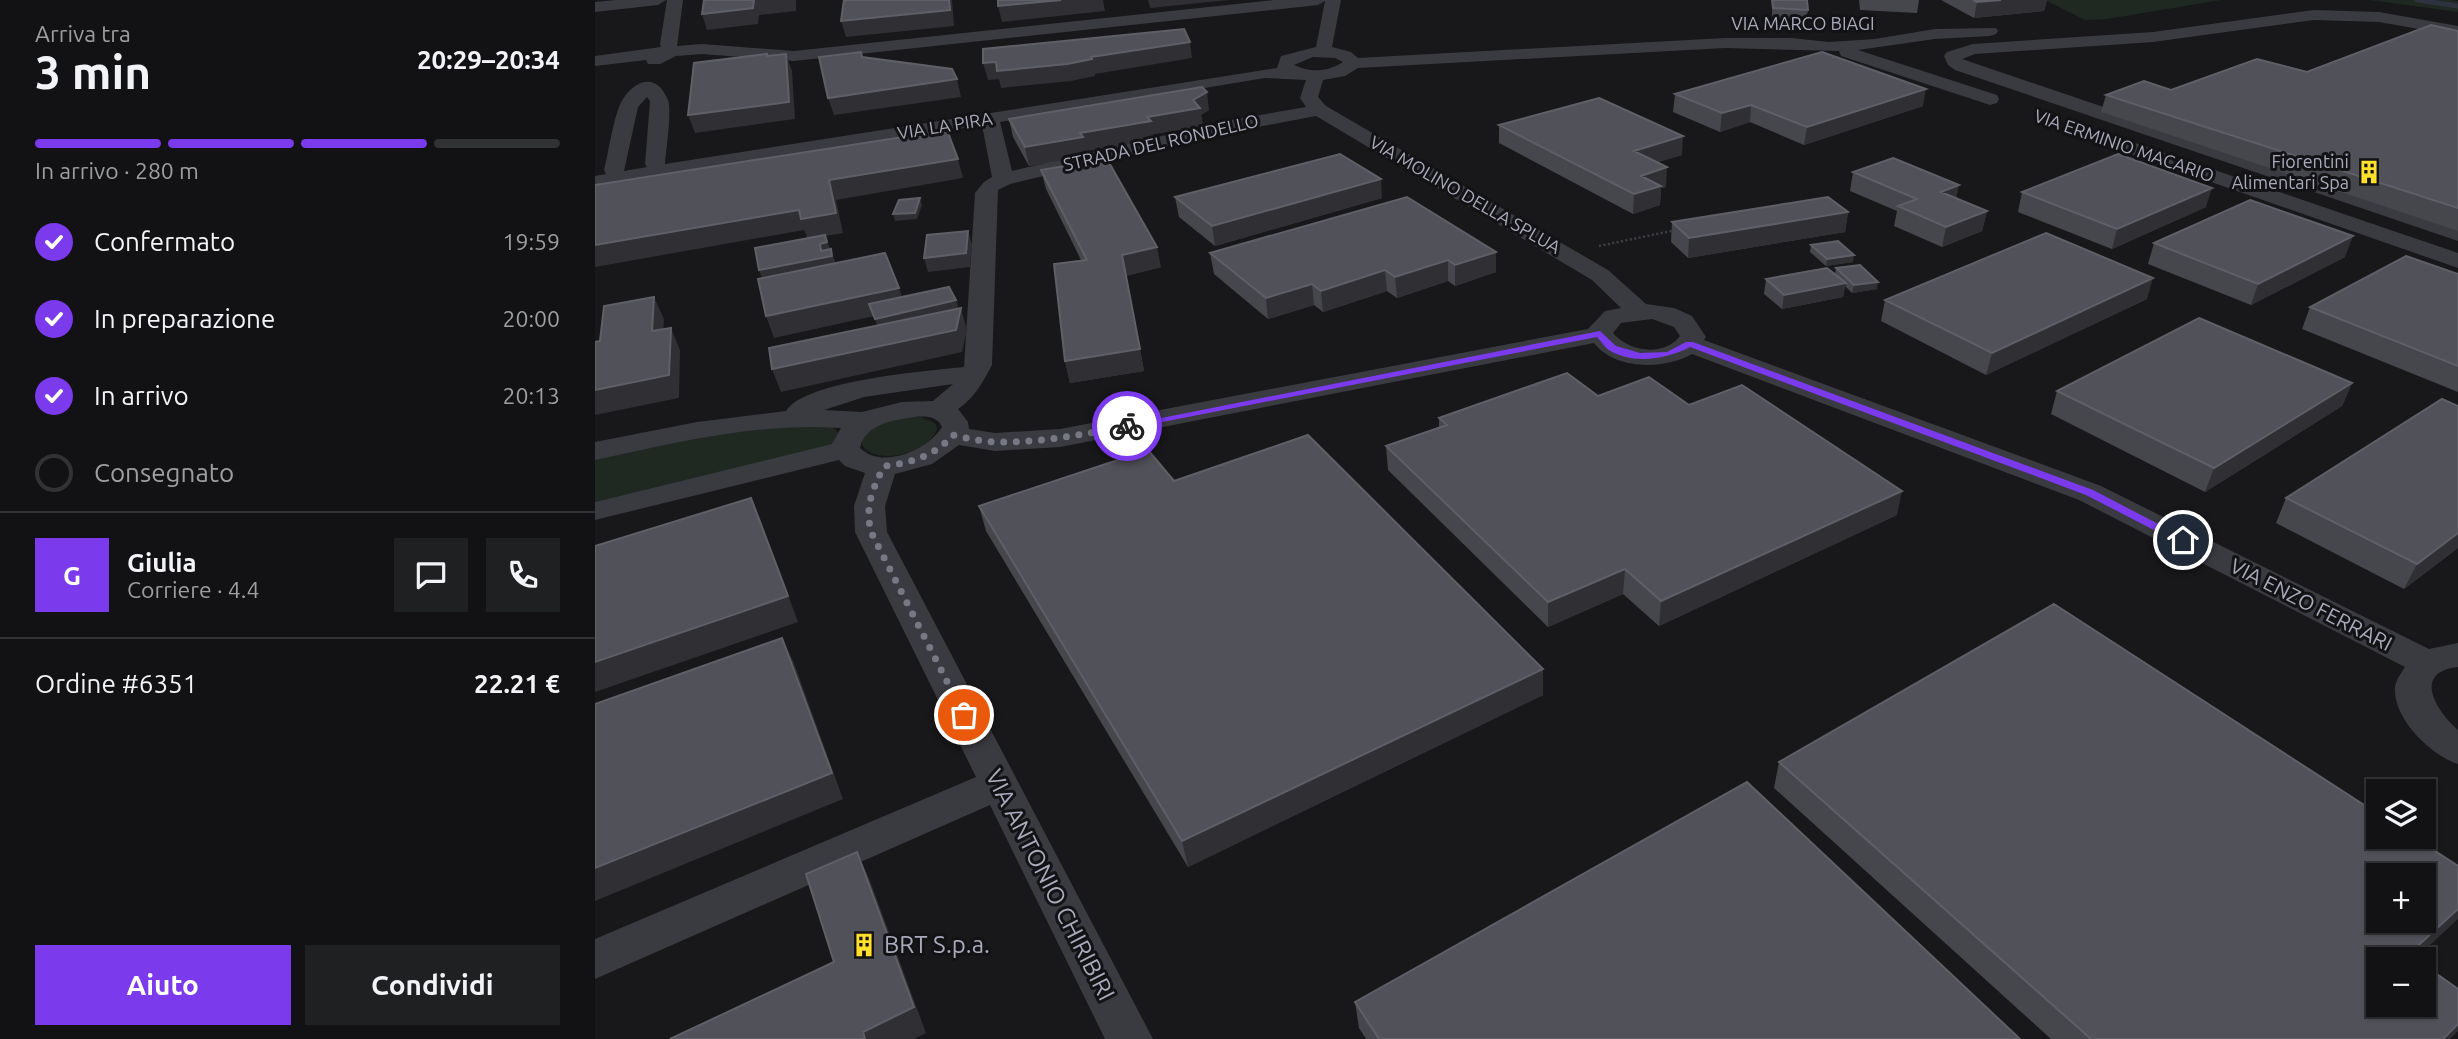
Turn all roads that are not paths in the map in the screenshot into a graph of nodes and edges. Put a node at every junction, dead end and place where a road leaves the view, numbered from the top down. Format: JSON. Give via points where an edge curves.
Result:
{"nodes":[{"id":1,"x":658,"y":0,"type":"edge"},
{"id":2,"x":674,"y":0,"type":"edge"},
{"id":3,"x":1318,"y":0,"type":"edge"},
{"id":4,"x":1333,"y":0,"type":"edge"},
{"id":5,"x":2308,"y":0,"type":"edge"},
{"id":6,"x":595,"y":7,"type":"edge"},
{"id":7,"x":2458,"y":17,"type":"edge"},
{"id":8,"x":2167,"y":18,"type":"dead end"},
{"id":9,"x":2458,"y":31,"type":"edge"},
{"id":10,"x":1905,"y":39,"type":"junction"},
{"id":11,"x":1829,"y":47,"type":"junction"},
{"id":12,"x":672,"y":51,"type":"junction"},
{"id":13,"x":1323,"y":52,"type":"junction"},
{"id":14,"x":595,"y":61,"type":"edge"},
{"id":15,"x":1353,"y":63,"type":"junction"},
{"id":16,"x":1301,"y":68,"type":"junction"},
{"id":17,"x":1942,"y":83,"type":"junction"},
{"id":18,"x":647,"y":85,"type":"junction"},
{"id":19,"x":2008,"y":106,"type":"dead end"},
{"id":20,"x":1319,"y":110,"type":"junction"},
{"id":21,"x":990,"y":118,"type":"junction"},
{"id":22,"x":658,"y":122,"type":"junction"},
{"id":23,"x":624,"y":127,"type":"junction"},
{"id":24,"x":2087,"y":133,"type":"dead end"},
{"id":25,"x":655,"y":164,"type":"junction"},
{"id":26,"x":605,"y":172,"type":"edge"},
{"id":27,"x":1003,"y":179,"type":"junction"},
{"id":28,"x":595,"y":182,"type":"edge"},
{"id":29,"x":2458,"y":234,"type":"edge"},
{"id":30,"x":2458,"y":261,"type":"edge"},
{"id":31,"x":1639,"y":311,"type":"junction"},
{"id":32,"x":1600,"y":334,"type":"junction"},
{"id":33,"x":1690,"y":344,"type":"junction"},
{"id":34,"x":975,"y":374,"type":"junction"},
{"id":35,"x":938,"y":410,"type":"junction"},
{"id":36,"x":788,"y":417,"type":"junction"},
{"id":37,"x":868,"y":421,"type":"junction"},
{"id":38,"x":953,"y":435,"type":"junction"},
{"id":39,"x":845,"y":450,"type":"junction"},
{"id":40,"x":595,"y":451,"type":"edge"},
{"id":41,"x":884,"y":466,"type":"junction"},
{"id":42,"x":595,"y":511,"type":"edge"},
{"id":43,"x":2442,"y":659,"type":"edge"},
{"id":44,"x":2458,"y":750,"type":"edge"},
{"id":45,"x":999,"y":784,"type":"junction"},
{"id":46,"x":595,"y":960,"type":"edge"},
{"id":47,"x":1129,"y":1039,"type":"edge"}],
"edges":[{"from":1,"to":6,"type":"street"},
{"from":2,"to":12,"type":"street","via":[[668,44]]},
{"from":3,"to":12,"type":"street","via":[[794,56]]},
{"from":4,"to":13,"type":"street"},
{"from":5,"to":7,"type":"street","via":[[2377,4]]},
{"from":8,"to":10,"type":"street","name":"VIA MARCO BIAGI","via":[[2127,25],[1956,32]]},
{"from":9,"to":29,"type":"street","via":[[2379,17],[2314,15],[2153,37],[1973,49],[1953,56],[1961,66]]},
{"from":10,"to":11,"type":"street","name":"VIA MARCO BIAGI"},
{"from":10,"to":17,"type":"street","via":[[1913,67]]},
{"from":11,"to":15,"type":"street","name":"VIA MARCO BIAGI","via":[[1725,43]]},
{"from":11,"to":17,"type":"street","name":"VIA ERMINIO MACARIO"},
{"from":12,"to":14,"type":"street"},
{"from":12,"to":18,"type":"street","via":[[655,58]]},
{"from":13,"to":15,"type":"street","via":[[1348,56]]},
{"from":13,"to":16,"type":"street"},
{"from":15,"to":16,"type":"street","via":[[1337,72]]},
{"from":16,"to":20,"type":"street","via":[[1309,98]]},
{"from":16,"to":21,"type":"street","name":"VIA LA PIRA"},
{"from":16,"to":25,"type":"street","name":"VIA LA PIRA","via":[[1218,72]]},
{"from":17,"to":19,"type":"street","name":"VIA ERMINIO MACARIO"},
{"from":18,"to":22,"type":"street","via":[[659,101]]},
{"from":18,"to":23,"type":"street","via":[[629,106]]},
{"from":20,"to":27,"type":"street","name":"STRADA DEL RONDELLO","via":[[1231,125]]},
{"from":20,"to":31,"type":"street","name":"VIA MOLINO DELLA SPLUA","via":[[1600,275]]},
{"from":21,"to":27,"type":"street"},
{"from":21,"to":28,"type":"street","name":"VIA LA PIRA"},
{"from":22,"to":23,"type":"street"},
{"from":22,"to":25,"type":"street"},
{"from":23,"to":26,"type":"street"},
{"from":24,"to":30,"type":"street","name":"VIA ERMINIO MACARIO"},
{"from":25,"to":26,"type":"street","name":"VIA LA PIRA"},
{"from":27,"to":34,"type":"street","via":[[986,193]]},
{"from":31,"to":32,"type":"street","via":[[1614,316],[1601,327]]},
{"from":31,"to":33,"type":"street","via":[[1666,314],[1686,323],[1693,337]]},
{"from":32,"to":33,"type":"street","via":[[1612,348],[1639,356],[1669,354]]},
{"from":32,"to":38,"type":"street","via":[[1061,438],[995,442]]},
{"from":33,"to":43,"type":"street","name":"VIA ENZO FERRARI","via":[[2089,493]]},
{"from":34,"to":35,"type":"street","via":[[960,395]]},
{"from":34,"to":36,"type":"street","via":[[895,382],[818,401]]},
{"from":35,"to":37,"type":"street","via":[[897,411]]},
{"from":35,"to":38,"type":"street","via":[[954,420]]},
{"from":36,"to":37,"type":"street"},
{"from":36,"to":40,"type":"street","via":[[742,421]]},
{"from":37,"to":39,"type":"street","via":[[849,435]]},
{"from":38,"to":41,"type":"street","via":[[919,459]]},
{"from":39,"to":41,"type":"street","via":[[858,462]]},
{"from":39,"to":42,"type":"street"},
{"from":41,"to":45,"type":"street","name":"VIA ANTONIO CHIRIBIRI","via":[[866,513],[871,532]]},
{"from":43,"to":44,"type":"street","via":[[2414,677],[2413,696],[2424,719]]},
{"from":45,"to":46,"type":"street"},
{"from":45,"to":47,"type":"street","name":"VIA ANTONIO CHIRIBIRI"}]}
